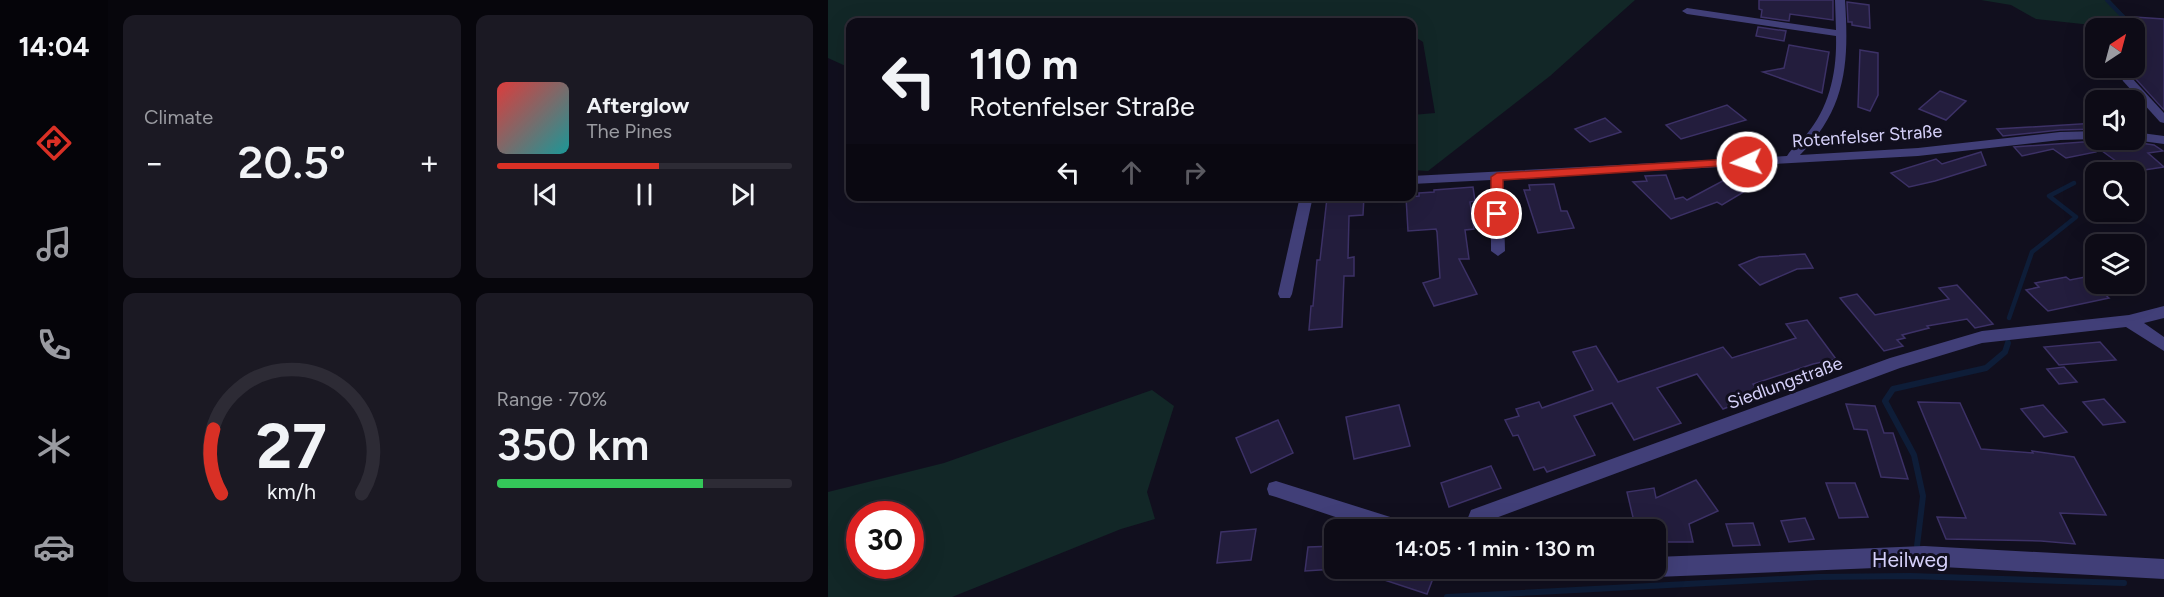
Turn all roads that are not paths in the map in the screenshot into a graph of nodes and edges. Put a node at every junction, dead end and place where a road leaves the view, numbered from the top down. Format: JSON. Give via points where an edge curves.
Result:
{"nodes":[{"id":1,"x":1840,"y":0,"type":"edge"},
{"id":2,"x":1687,"y":11,"type":"dead end"},
{"id":3,"x":1842,"y":34,"type":"junction"},
{"id":4,"x":2127,"y":79,"type":"dead end"},
{"id":5,"x":2164,"y":120,"type":"edge"},
{"id":6,"x":2085,"y":135,"type":"edge"},
{"id":7,"x":2145,"y":137,"type":"edge"},
{"id":8,"x":2164,"y":140,"type":"edge"},
{"id":9,"x":1794,"y":160,"type":"junction"},
{"id":10,"x":1497,"y":177,"type":"junction"},
{"id":11,"x":1416,"y":180,"type":"edge"},
{"id":12,"x":1306,"y":201,"type":"edge"},
{"id":13,"x":1498,"y":251,"type":"dead end"},
{"id":14,"x":1285,"y":294,"type":"dead end"},
{"id":15,"x":2164,"y":312,"type":"edge"},
{"id":16,"x":2129,"y":321,"type":"junction"},
{"id":17,"x":2164,"y":345,"type":"edge"},
{"id":18,"x":1276,"y":489,"type":"dead end"},
{"id":19,"x":1369,"y":519,"type":"edge"},
{"id":20,"x":1477,"y":519,"type":"edge"},
{"id":21,"x":1666,"y":567,"type":"edge"},
{"id":22,"x":2164,"y":569,"type":"edge"}],
"edges":[{"from":1,"to":3,"type":"street"},
{"from":2,"to":3,"type":"street"},
{"from":3,"to":9,"type":"street","via":[[1843,55],[1827,115],[1810,141],[1793,155]]},
{"from":4,"to":5,"type":"street"},
{"from":6,"to":9,"type":"street","name":"Rotenfelser Straße"},
{"from":7,"to":8,"type":"street"},
{"from":9,"to":10,"type":"street","name":"Rotenfelser Straße"},
{"from":10,"to":11,"type":"street","name":"Rotenfelser Straße"},
{"from":10,"to":13,"type":"street"},
{"from":12,"to":14,"type":"street"},
{"from":15,"to":16,"type":"street","name":"Siedlungstraße"},
{"from":16,"to":17,"type":"street"},
{"from":16,"to":20,"type":"street","name":"Siedlungstraße","via":[[1982,337],[1896,363]]},
{"from":18,"to":19,"type":"street"},
{"from":21,"to":22,"type":"street","name":"Heilweg","via":[[1924,556]]}]}
